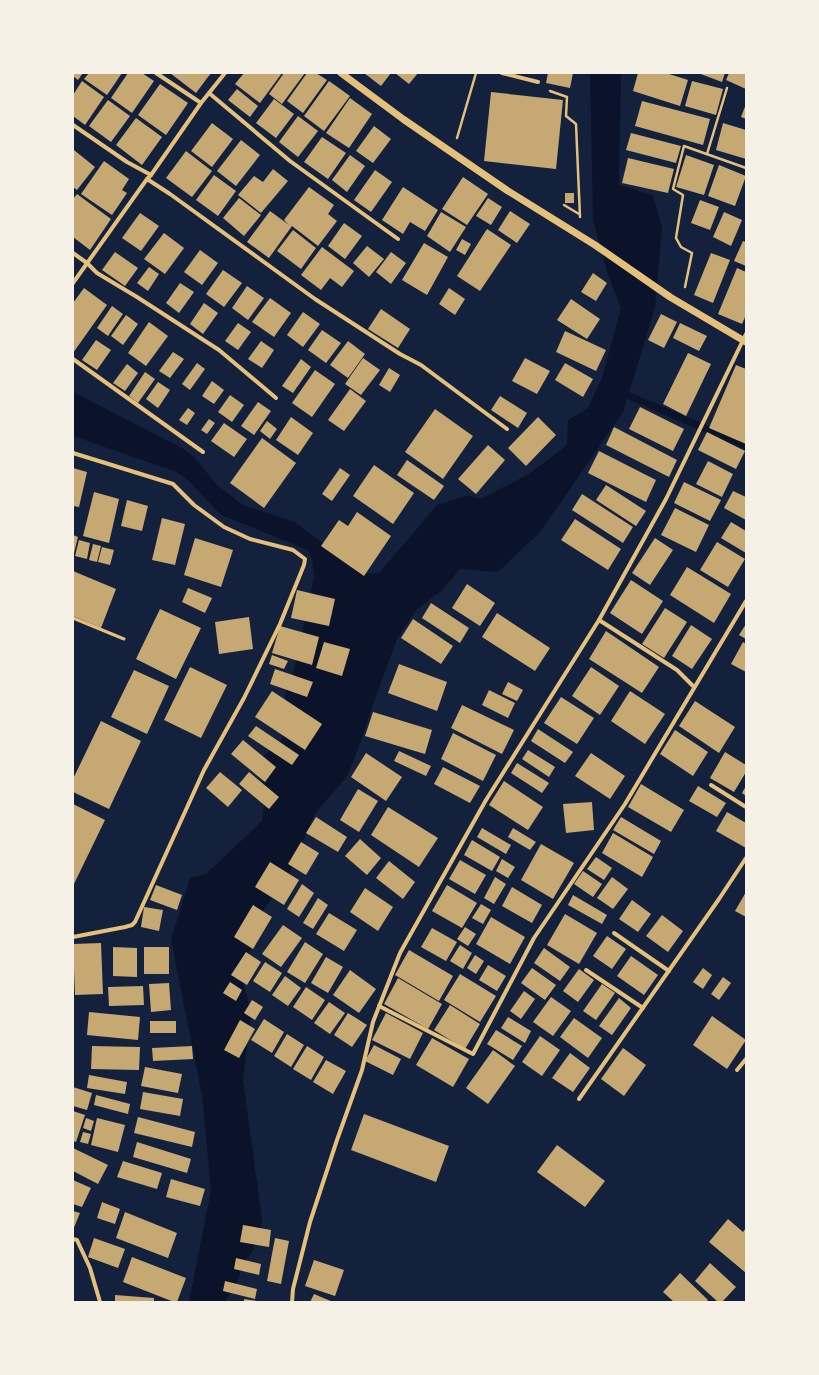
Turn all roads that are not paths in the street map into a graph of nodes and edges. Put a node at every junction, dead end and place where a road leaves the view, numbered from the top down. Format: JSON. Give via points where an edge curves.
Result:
{"nodes":[{"id":1,"x":156,"y":73,"type":"edge"},
{"id":2,"x":225,"y":73,"type":"edge"},
{"id":3,"x":341,"y":73,"type":"edge"},
{"id":4,"x":502,"y":73,"type":"edge"},
{"id":5,"x":538,"y":82,"type":"road end"},
{"id":6,"x":209,"y":93,"type":"junction"},
{"id":7,"x":201,"y":103,"type":"junction"},
{"id":8,"x":73,"y":125,"type":"edge"},
{"id":9,"x":151,"y":175,"type":"junction"},
{"id":10,"x":147,"y":180,"type":"junction"},
{"id":11,"x":398,"y":239,"type":"dead end"},
{"id":12,"x":73,"y":253,"type":"edge"},
{"id":13,"x":87,"y":263,"type":"junction"},
{"id":14,"x":73,"y":283,"type":"edge"},
{"id":15,"x":745,"y":339,"type":"edge"},
{"id":16,"x":73,"y":359,"type":"edge"},
{"id":17,"x":276,"y":398,"type":"dead end"},
{"id":18,"x":507,"y":429,"type":"dead end"},
{"id":19,"x":203,"y":452,"type":"dead end"},
{"id":20,"x":73,"y":453,"type":"edge"},
{"id":21,"x":746,"y":601,"type":"edge"},
{"id":22,"x":73,"y":618,"type":"edge"},
{"id":23,"x":599,"y":620,"type":"junction"},
{"id":24,"x":124,"y":639,"type":"dead end"},
{"id":25,"x":694,"y":687,"type":"junction"},
{"id":26,"x":711,"y":785,"type":"dead end"},
{"id":27,"x":746,"y":807,"type":"edge"},
{"id":28,"x":746,"y":858,"type":"edge"},
{"id":29,"x":614,"y":932,"type":"dead end"},
{"id":30,"x":73,"y":937,"type":"edge"},
{"id":31,"x":586,"y":970,"type":"dead end"},
{"id":32,"x":669,"y":971,"type":"junction"},
{"id":33,"x":379,"y":1006,"type":"junction"},
{"id":34,"x":643,"y":1008,"type":"junction"},
{"id":35,"x":746,"y":1059,"type":"edge"},
{"id":36,"x":737,"y":1070,"type":"dead end"},
{"id":37,"x":579,"y":1098,"type":"dead end"},
{"id":38,"x":73,"y":1239,"type":"edge"},
{"id":39,"x":100,"y":1302,"type":"edge"},
{"id":40,"x":292,"y":1302,"type":"edge"}],
"edges":[{"from":1,"to":7,"type":"street"},
{"from":2,"to":6,"type":"street"},
{"from":3,"to":15,"type":"street","via":[[508,191],[596,245],[670,297]]},
{"from":4,"to":5,"type":"street"},
{"from":6,"to":7,"type":"street"},
{"from":6,"to":11,"type":"street","via":[[290,161]]},
{"from":7,"to":9,"type":"street"},
{"from":8,"to":9,"type":"street"},
{"from":9,"to":10,"type":"street"},
{"from":10,"to":13,"type":"street"},
{"from":10,"to":18,"type":"street","via":[[315,299],[421,365]]},
{"from":12,"to":13,"type":"street"},
{"from":13,"to":14,"type":"street"},
{"from":13,"to":17,"type":"street","via":[[97,273],[218,350]]},
{"from":15,"to":23,"type":"street","via":[[666,499]]},
{"from":16,"to":19,"type":"street"},
{"from":20,"to":30,"type":"street","via":[[173,484],[194,505],[224,527],[250,539],[293,550],[304,559],[304,565],[280,624],[244,698],[204,770],[135,922],[125,928]]},
{"from":21,"to":25,"type":"street"},
{"from":22,"to":24,"type":"lane"},
{"from":23,"to":25,"type":"street","via":[[677,670]]},
{"from":23,"to":33,"type":"street","via":[[486,800],[400,953]]},
{"from":25,"to":33,"type":"street","via":[[624,804],[534,938],[473,1054]]},
{"from":26,"to":27,"type":"street"},
{"from":28,"to":32,"type":"street"},
{"from":29,"to":32,"type":"street"},
{"from":31,"to":34,"type":"street"},
{"from":32,"to":34,"type":"street"},
{"from":33,"to":40,"type":"street","via":[[362,1070],[310,1222]]},
{"from":34,"to":37,"type":"street"},
{"from":35,"to":36,"type":"street"},
{"from":38,"to":39,"type":"street","via":[[77,1240],[90,1268]]}]}
